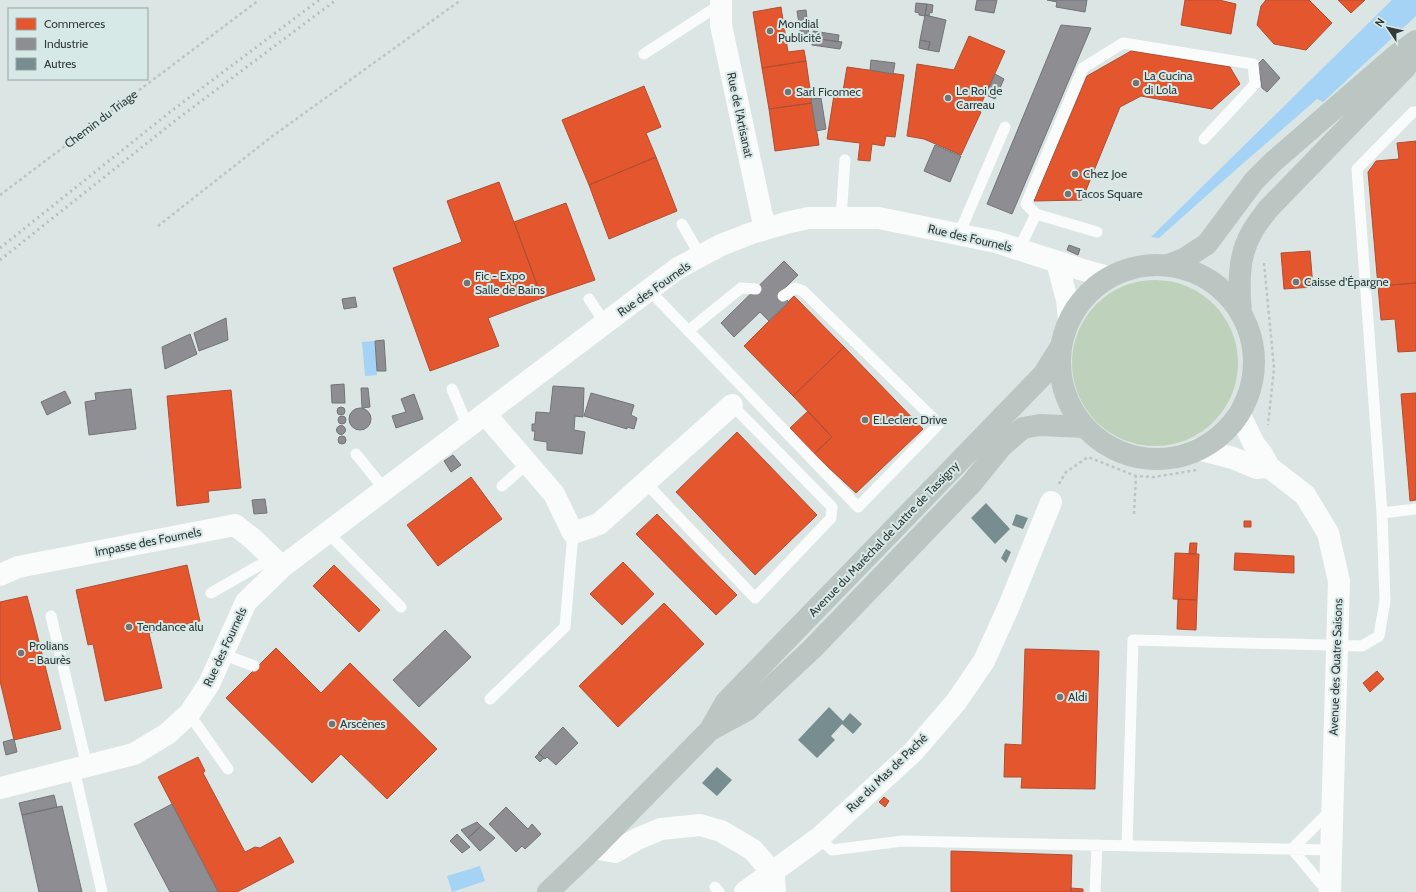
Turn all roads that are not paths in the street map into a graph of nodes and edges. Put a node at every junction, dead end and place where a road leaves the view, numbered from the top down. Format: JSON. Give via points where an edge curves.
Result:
{"nodes":[{"id":1,"x":721,"y":2,"type":"edge"},
{"id":2,"x":1416,"y":41,"type":"edge"},
{"id":3,"x":1416,"y":52,"type":"edge"},
{"id":4,"x":644,"y":54,"type":"dead end"},
{"id":5,"x":1416,"y":112,"type":"edge"},
{"id":6,"x":1005,"y":127,"type":"dead end"},
{"id":7,"x":1204,"y":139,"type":"dead end"},
{"id":8,"x":845,"y":160,"type":"dead end"},
{"id":9,"x":1036,"y":214,"type":"junction"},
{"id":10,"x":841,"y":218,"type":"junction"},
{"id":11,"x":682,"y":224,"type":"dead end"},
{"id":12,"x":767,"y":228,"type":"junction"},
{"id":13,"x":1097,"y":232,"type":"dead end"},
{"id":14,"x":959,"y":234,"type":"junction"},
{"id":15,"x":1019,"y":249,"type":"junction"},
{"id":16,"x":702,"y":257,"type":"junction"},
{"id":17,"x":1057,"y":262,"type":"junction"},
{"id":18,"x":1168,"y":265,"type":"junction"},
{"id":19,"x":1110,"y":277,"type":"junction"},
{"id":20,"x":756,"y":289,"type":"dead end"},
{"id":21,"x":649,"y":290,"type":"junction"},
{"id":22,"x":783,"y":296,"type":"dead end"},
{"id":23,"x":589,"y":299,"type":"dead end"},
{"id":24,"x":1242,"y":314,"type":"junction"},
{"id":25,"x":1069,"y":320,"type":"junction"},
{"id":26,"x":605,"y":323,"type":"junction"},
{"id":27,"x":688,"y":331,"type":"junction"},
{"id":28,"x":1060,"y":348,"type":"junction"},
{"id":29,"x":452,"y":389,"type":"dead end"},
{"id":30,"x":732,"y":405,"type":"joint"},
{"id":31,"x":1239,"y":413,"type":"junction"},
{"id":32,"x":485,"y":414,"type":"junction"},
{"id":33,"x":468,"y":427,"type":"junction"},
{"id":34,"x":1085,"y":427,"type":"junction"},
{"id":35,"x":356,"y":454,"type":"dead end"},
{"id":36,"x":1199,"y":459,"type":"junction"},
{"id":37,"x":528,"y":463,"type":"junction"},
{"id":38,"x":1269,"y":467,"type":"junction"},
{"id":39,"x":646,"y":483,"type":"junction"},
{"id":40,"x":502,"y":486,"type":"dead end"},
{"id":41,"x":385,"y":490,"type":"junction"},
{"id":42,"x":1051,"y":502,"type":"road end"},
{"id":43,"x":1416,"y":509,"type":"edge"},
{"id":44,"x":1382,"y":513,"type":"junction"},
{"id":45,"x":328,"y":533,"type":"junction"},
{"id":46,"x":572,"y":533,"type":"junction"},
{"id":47,"x":277,"y":563,"type":"junction"},
{"id":48,"x":0,"y":575,"type":"edge"},
{"id":49,"x":211,"y":593,"type":"dead end"},
{"id":50,"x":401,"y":607,"type":"dead end"},
{"id":51,"x":51,"y":616,"type":"dead end"},
{"id":52,"x":1337,"y":646,"type":"junction"},
{"id":53,"x":222,"y":654,"type":"junction"},
{"id":54,"x":254,"y":666,"type":"dead end"},
{"id":55,"x":490,"y":699,"type":"dead end"},
{"id":56,"x":189,"y":714,"type":"junction"},
{"id":57,"x":710,"y":730,"type":"junction"},
{"id":58,"x":80,"y":767,"type":"junction"},
{"id":59,"x":228,"y":769,"type":"dead end"},
{"id":60,"x":0,"y":788,"type":"edge"},
{"id":61,"x":1331,"y":806,"type":"junction"},
{"id":62,"x":819,"y":838,"type":"junction"},
{"id":63,"x":1097,"y":845,"type":"junction"},
{"id":64,"x":1127,"y":846,"type":"junction"},
{"id":65,"x":594,"y":848,"type":"junction"},
{"id":66,"x":1292,"y":849,"type":"junction"},
{"id":67,"x":1330,"y":850,"type":"junction"},
{"id":68,"x":773,"y":882,"type":"edge"},
{"id":69,"x":102,"y":892,"type":"edge"},
{"id":70,"x":548,"y":892,"type":"edge"},
{"id":71,"x":745,"y":892,"type":"edge"},
{"id":72,"x":1096,"y":892,"type":"edge"},
{"id":73,"x":1329,"y":892,"type":"edge"}],
"edges":[{"from":1,"to":4,"type":"lane"},
{"from":1,"to":12,"type":"street","name":"Rue de l'Artisanat","via":[[721,25],[762,216]]},
{"from":2,"to":18,"type":"main road","via":[[1394,57],[1269,166],[1254,181],[1207,244],[1184,259]]},
{"from":3,"to":24,"type":"main road","via":[[1405,68],[1268,209],[1251,232],[1240,266]]},
{"from":5,"to":44,"type":"lane","via":[[1413,112],[1357,168]]},
{"from":6,"to":14,"type":"lane"},
{"from":7,"to":9,"type":"lane","via":[[1255,84],[1253,64],[1123,43],[1083,68],[1026,204]]},
{"from":8,"to":10,"type":"lane"},
{"from":9,"to":13,"type":"lane"},
{"from":9,"to":15,"type":"lane"},
{"from":10,"to":12,"type":"street","name":"Rue des Fournels","via":[[808,218]]},
{"from":10,"to":14,"type":"street","name":"Rue des Fournels","via":[[879,218]]},
{"from":11,"to":16,"type":"lane"},
{"from":12,"to":16,"type":"street","name":"Rue des Fournels","via":[[721,246]]},
{"from":14,"to":15,"type":"street","name":"Rue des Fournels"},
{"from":15,"to":17,"type":"street","name":"Rue des Fournels"},
{"from":16,"to":21,"type":"street","name":"Rue des Fournels","via":[[678,268]]},
{"from":17,"to":19,"type":"street","name":"Rue des Fournels"},
{"from":17,"to":25,"type":"street","via":[[1067,300]]},
{"from":18,"to":19,"type":"main road","via":[[1138,267]]},
{"from":18,"to":24,"type":"main road","via":[[1197,273],[1211,281]]},
{"from":19,"to":25,"type":"main road","via":[[1086,295]]},
{"from":20,"to":27,"type":"lane","via":[[741,288]]},
{"from":21,"to":26,"type":"street","name":"Rue des Fournels"},
{"from":21,"to":27,"type":"lane"},
{"from":22,"to":27,"type":"lane","via":[[795,288],[803,291],[939,424],[858,507]]},
{"from":23,"to":26,"type":"lane"},
{"from":24,"to":31,"type":"main road","via":[[1253,347],[1254,364],[1247,398]]},
{"from":25,"to":28,"type":"main road"},
{"from":26,"to":32,"type":"street","name":"Rue des Fournels"},
{"from":28,"to":34,"type":"main road","via":[[1060,366],[1067,399]]},
{"from":28,"to":57,"type":"main road","name":"Avenue du Maréchal de Lattre de Tassigny","via":[[1043,375],[726,702]]},
{"from":29,"to":33,"type":"lane"},
{"from":30,"to":39,"type":"street"},
{"from":30,"to":39,"type":"lane","via":[[832,507],[831,518],[755,598]]},
{"from":31,"to":36,"type":"main road"},
{"from":31,"to":38,"type":"street","name":"Avenue des Quatre Saisons"},
{"from":32,"to":33,"type":"street","name":"Rue des Fournels"},
{"from":32,"to":37,"type":"street"},
{"from":33,"to":41,"type":"street","name":"Rue des Fournels"},
{"from":34,"to":36,"type":"main road","via":[[1101,441],[1119,451],[1138,457],[1159,459],[1179,456]]},
{"from":34,"to":57,"type":"main road","name":"Avenue du Maréchal de Lattre de Tassigny","via":[[1040,424],[1023,428],[1001,447],[971,484],[812,649],[747,710]]},
{"from":35,"to":41,"type":"lane"},
{"from":36,"to":38,"type":"street","via":[[1233,458],[1257,468]]},
{"from":37,"to":40,"type":"lane"},
{"from":37,"to":46,"type":"street","via":[[554,494]]},
{"from":38,"to":52,"type":"street","name":"Avenue des Quatre Saisons","via":[[1305,495],[1328,533],[1339,581]]},
{"from":39,"to":46,"type":"street","via":[[599,524]]},
{"from":41,"to":45,"type":"street","name":"Rue des Fournels"},
{"from":42,"to":62,"type":"street","name":"Rue du Mas de Paché","via":[[984,661],[956,702],[913,752]]},
{"from":43,"to":44,"type":"lane"},
{"from":44,"to":52,"type":"lane","via":[[1385,601],[1379,636],[1362,646]]},
{"from":45,"to":47,"type":"street","name":"Rue des Fournels"},
{"from":45,"to":50,"type":"lane"},
{"from":46,"to":55,"type":"lane","via":[[565,627]]},
{"from":47,"to":48,"type":"street","name":"Impasse des Fournels","via":[[253,538],[236,525],[18,567]]},
{"from":47,"to":49,"type":"lane"},
{"from":47,"to":53,"type":"street","name":"Rue des Fournels","via":[[246,602]]},
{"from":51,"to":58,"type":"lane"},
{"from":52,"to":61,"type":"street","name":"Avenue des Quatre Saisons"},
{"from":52,"to":64,"type":"lane","via":[[1133,640]]},
{"from":53,"to":54,"type":"lane"},
{"from":53,"to":56,"type":"street","name":"Rue des Fournels","via":[[209,684]]},
{"from":56,"to":58,"type":"street","name":"Rue des Fournels","via":[[167,734],[134,754]]},
{"from":56,"to":59,"type":"lane"},
{"from":57,"to":65,"type":"main road","name":"Avenue du Maréchal de Lattre de Tassigny"},
{"from":58,"to":60,"type":"street","name":"Rue des Fournels"},
{"from":58,"to":69,"type":"lane"},
{"from":61,"to":66,"type":"lane","via":[[1326,815]]},
{"from":61,"to":67,"type":"street","name":"Avenue des Quatre Saisons"},
{"from":62,"to":63,"type":"lane","via":[[832,850],[902,841]]},
{"from":62,"to":68,"type":"street","name":"Rue du Mas de Paché"},
{"from":63,"to":64,"type":"lane"},
{"from":63,"to":72,"type":"lane"},
{"from":64,"to":66,"type":"lane"},
{"from":65,"to":68,"type":"street","via":[[615,852],[661,829],[700,826],[721,831],[753,850]]},
{"from":65,"to":70,"type":"main road","name":"Avenue du Maréchal de Lattre de Tassigny"},
{"from":66,"to":67,"type":"lane"},
{"from":66,"to":73,"type":"lane"},
{"from":67,"to":73,"type":"street","name":"Avenue des Quatre Saisons"},
{"from":68,"to":71,"type":"street","name":"Rue du Mas de Paché"}]}
